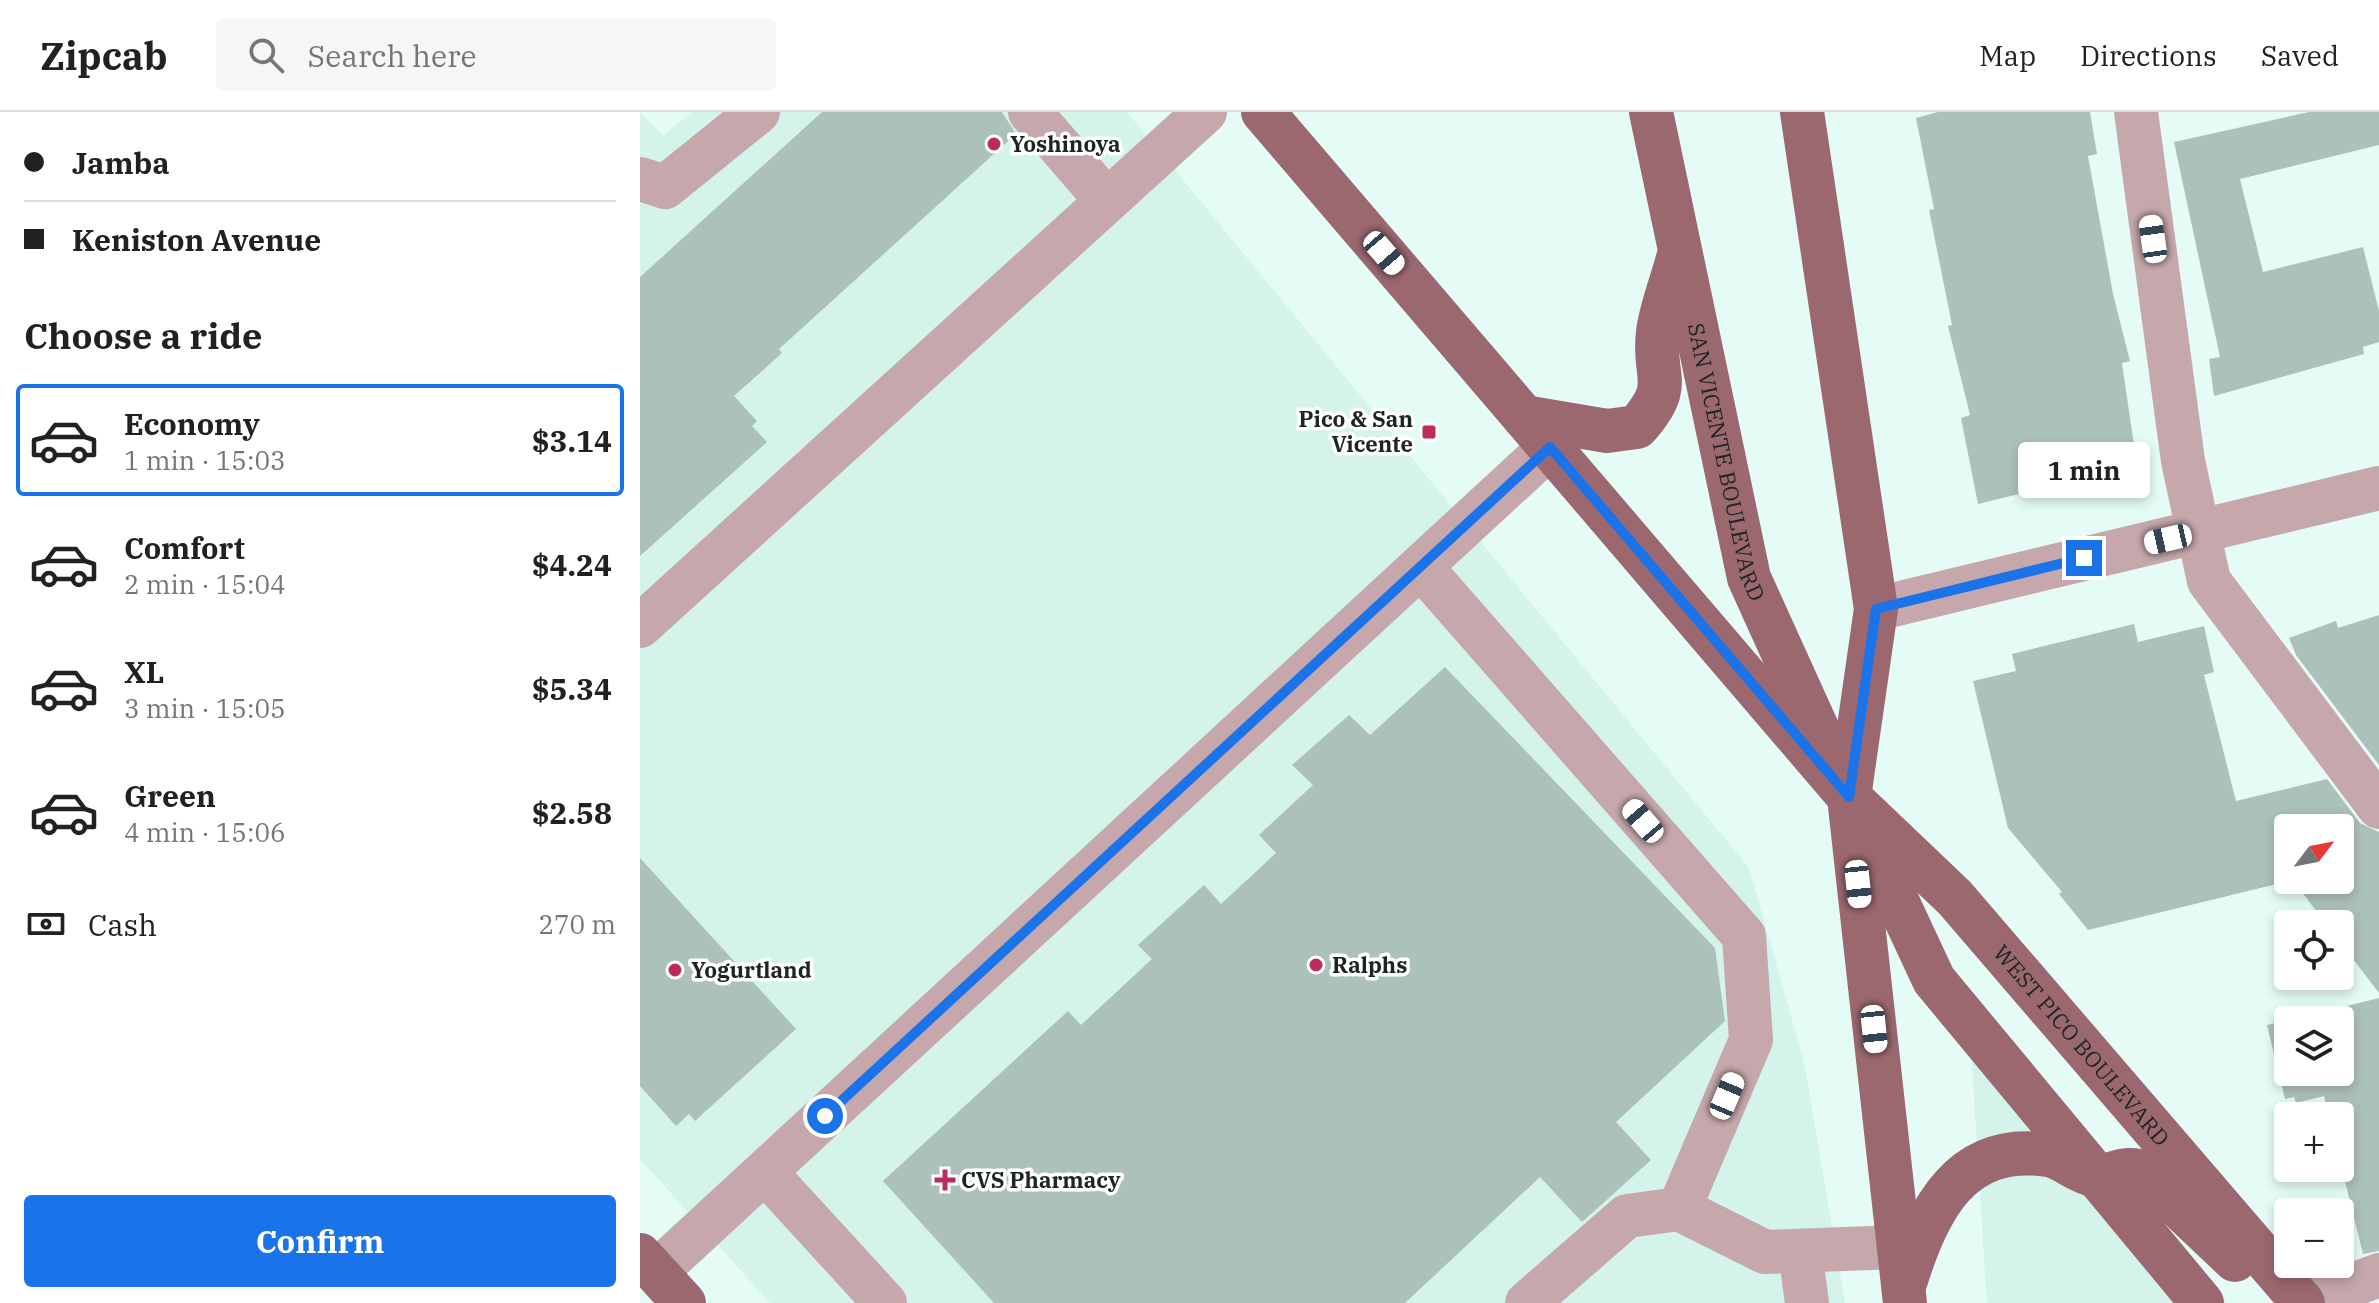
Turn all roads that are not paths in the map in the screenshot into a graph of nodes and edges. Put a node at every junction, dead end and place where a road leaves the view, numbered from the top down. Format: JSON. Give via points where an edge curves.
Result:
{"nodes":[{"id":1,"x":758,"y":112,"type":"edge"},
{"id":2,"x":1030,"y":112,"type":"edge"},
{"id":3,"x":1205,"y":112,"type":"edge"},
{"id":4,"x":1263,"y":112,"type":"edge"},
{"id":5,"x":1651,"y":112,"type":"edge"},
{"id":6,"x":1802,"y":112,"type":"edge"},
{"id":7,"x":2136,"y":112,"type":"edge"},
{"id":8,"x":640,"y":179,"type":"edge"},
{"id":9,"x":1107,"y":201,"type":"junction"},
{"id":10,"x":1680,"y":252,"type":"junction"},
{"id":11,"x":1537,"y":432,"type":"junction"},
{"id":12,"x":2379,"y":488,"type":"edge"},
{"id":13,"x":2196,"y":532,"type":"junction"},
{"id":14,"x":1421,"y":567,"type":"junction"},
{"id":15,"x":1876,"y":609,"type":"junction"},
{"id":16,"x":640,"y":626,"type":"edge"},
{"id":17,"x":1849,"y":797,"type":"junction"},
{"id":18,"x":2379,"y":807,"type":"edge"},
{"id":19,"x":765,"y":1172,"type":"junction"},
{"id":20,"x":2095,"y":1175,"type":"junction"},
{"id":21,"x":1679,"y":1209,"type":"junction"},
{"id":22,"x":1898,"y":1247,"type":"junction"},
{"id":23,"x":1800,"y":1251,"type":"junction"},
{"id":24,"x":2379,"y":1275,"type":"edge"},
{"id":25,"x":660,"y":1277,"type":"edge"},
{"id":26,"x":1904,"y":1296,"type":"edge"},
{"id":27,"x":885,"y":1303,"type":"edge"},
{"id":28,"x":1527,"y":1303,"type":"edge"},
{"id":29,"x":1807,"y":1303,"type":"edge"},
{"id":30,"x":2202,"y":1303,"type":"edge"},
{"id":31,"x":2303,"y":1303,"type":"edge"}],
"edges":[{"from":1,"to":8,"type":"street","via":[[665,187]]},
{"from":2,"to":9,"type":"street"},
{"from":3,"to":9,"type":"street"},
{"from":4,"to":11,"type":"main road","name":"WEST PICO BOULEVARD"},
{"from":5,"to":10,"type":"main road","name":"SAN VICENTE BOULEVARD"},
{"from":6,"to":15,"type":"main road","name":"SAN VICENTE BOULEVARD"},
{"from":7,"to":13,"type":"street"},
{"from":9,"to":16,"type":"street"},
{"from":10,"to":11,"type":"main road","via":[[1657,334],[1662,388],[1654,408],[1637,427]]},
{"from":10,"to":17,"type":"main road","name":"SAN VICENTE BOULEVARD","via":[[1749,578]]},
{"from":11,"to":14,"type":"street"},
{"from":11,"to":17,"type":"main road","name":"WEST PICO BOULEVARD"},
{"from":12,"to":13,"type":"street"},
{"from":13,"to":15,"type":"street"},
{"from":13,"to":18,"type":"street","via":[[2209,581]]},
{"from":14,"to":19,"type":"street"},
{"from":14,"to":21,"type":"street","via":[[1744,936],[1751,1040]]},
{"from":15,"to":17,"type":"main road","name":"SAN VICENTE BOULEVARD"},
{"from":17,"to":20,"type":"main road","name":"WEST PICO BOULEVARD","via":[[1934,980]]},
{"from":17,"to":22,"type":"main road","name":"SAN VICENTE BOULEVARD"},
{"from":17,"to":31,"type":"main road","name":"WEST PICO BOULEVARD","via":[[1955,898]]},
{"from":19,"to":25,"type":"street"},
{"from":19,"to":27,"type":"street"},
{"from":20,"to":26,"type":"main road","via":[[2051,1155],[2011,1154],[1969,1170],[1937,1202],[1918,1240]]},
{"from":20,"to":30,"type":"main road","name":"WEST PICO BOULEVARD"},
{"from":20,"to":31,"type":"main road","via":[[2142,1172],[2238,1263],[2274,1292]]},
{"from":21,"to":23,"type":"street","via":[[1765,1252]]},
{"from":21,"to":28,"type":"street","via":[[1627,1216]]},
{"from":22,"to":23,"type":"street"},
{"from":22,"to":26,"type":"main road","name":"SAN VICENTE BOULEVARD"},
{"from":23,"to":29,"type":"street"},
{"from":24,"to":31,"type":"street"}]}
